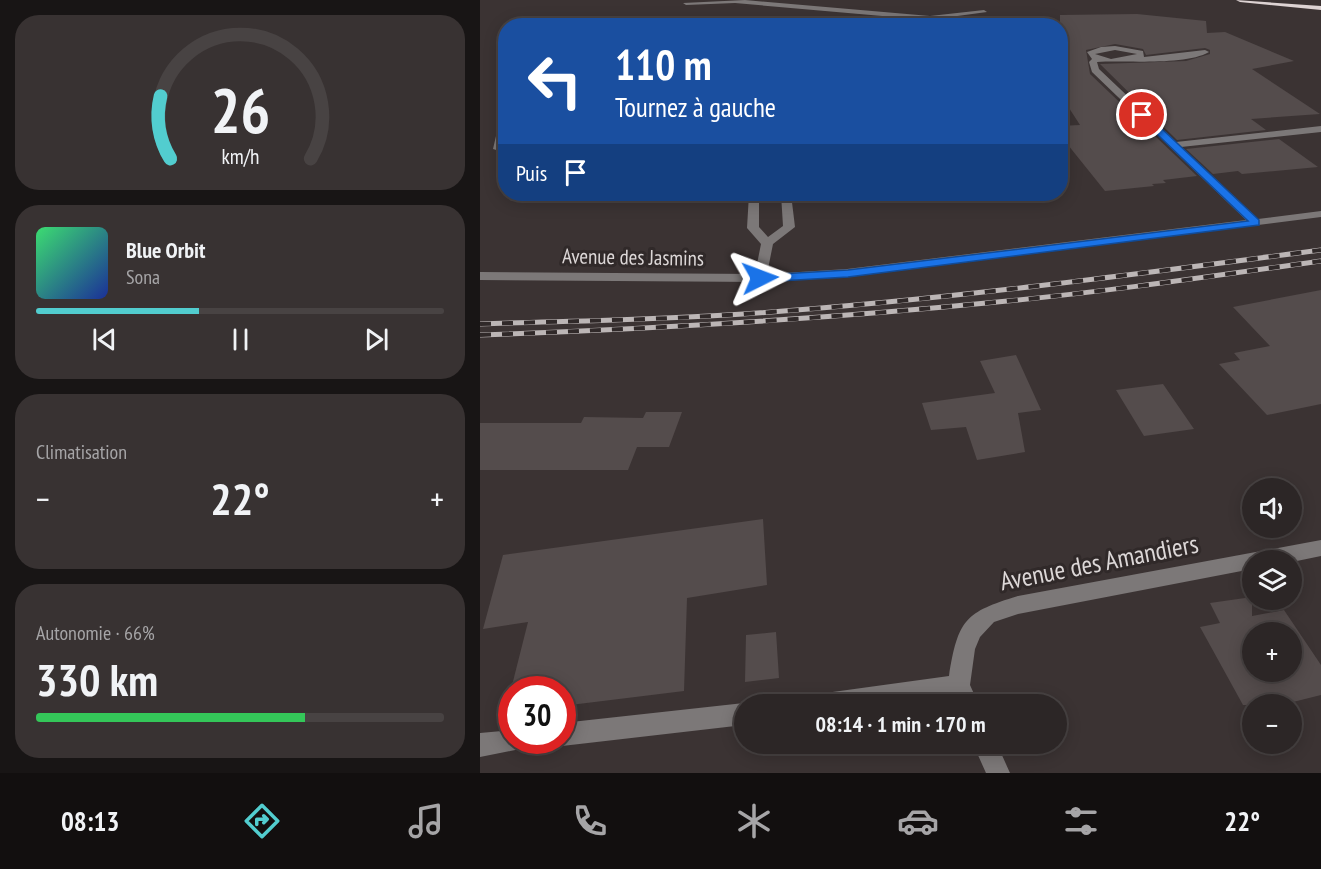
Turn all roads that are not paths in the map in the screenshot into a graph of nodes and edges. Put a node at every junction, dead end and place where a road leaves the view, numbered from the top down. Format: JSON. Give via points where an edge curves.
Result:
{"nodes":[{"id":1,"x":1240,"y":0,"type":"edge"},
{"id":2,"x":686,"y":3,"type":"dead end"},
{"id":3,"x":1321,"y":8,"type":"edge"},
{"id":4,"x":984,"y":12,"type":"dead end"},
{"id":5,"x":930,"y":18,"type":"joint"},
{"id":6,"x":1205,"y":52,"type":"dead end"},
{"id":7,"x":1321,"y":129,"type":"edge"},
{"id":8,"x":1173,"y":145,"type":"junction"},
{"id":9,"x":754,"y":201,"type":"edge"},
{"id":10,"x":787,"y":201,"type":"edge"},
{"id":11,"x":1321,"y":214,"type":"edge"},
{"id":12,"x":1256,"y":223,"type":"junction"},
{"id":13,"x":767,"y":243,"type":"junction"},
{"id":14,"x":480,"y":276,"type":"edge"},
{"id":15,"x":760,"y":278,"type":"junction"},
{"id":16,"x":1321,"y":548,"type":"edge"},
{"id":17,"x":963,"y":694,"type":"edge"},
{"id":18,"x":734,"y":715,"type":"edge"},
{"id":19,"x":576,"y":733,"type":"edge"},
{"id":20,"x":498,"y":743,"type":"edge"},
{"id":21,"x":480,"y":745,"type":"edge"},
{"id":22,"x":989,"y":754,"type":"edge"},
{"id":23,"x":998,"y":773,"type":"edge"}],
"edges":[{"from":1,"to":3,"type":"highway"},
{"from":2,"to":5,"type":"street","via":[[735,1]]},
{"from":4,"to":5,"type":"street"},
{"from":6,"to":8,"type":"street","via":[[1152,60],[1132,59],[1140,53],[1122,49],[1090,54],[1096,59],[1095,70]]},
{"from":7,"to":8,"type":"street"},
{"from":8,"to":12,"type":"street"},
{"from":9,"to":13,"type":"street","via":[[753,228]]},
{"from":10,"to":13,"type":"street","via":[[789,227]]},
{"from":11,"to":12,"type":"street","name":"Avenue des Jasmins"},
{"from":12,"to":15,"type":"street","name":"Avenue des Jasmins","via":[[848,273]]},
{"from":13,"to":15,"type":"street"},
{"from":14,"to":15,"type":"street","name":"Avenue des Jasmins"},
{"from":16,"to":17,"type":"street","name":"Avenue des Amandiers","via":[[1018,605],[987,615],[972,630],[964,649]]},
{"from":18,"to":19,"type":"street"},
{"from":20,"to":21,"type":"street"},
{"from":22,"to":23,"type":"street"}]}
